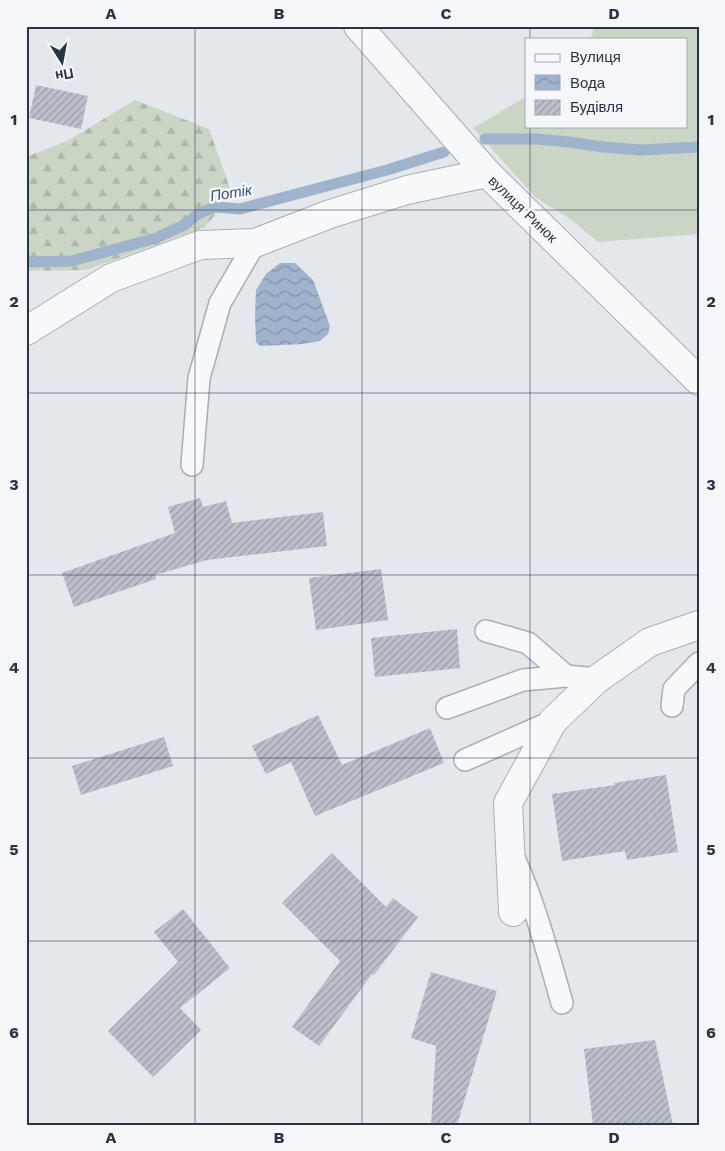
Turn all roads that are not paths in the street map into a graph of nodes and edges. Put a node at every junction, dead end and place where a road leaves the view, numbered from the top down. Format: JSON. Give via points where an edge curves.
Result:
{"nodes":[{"id":1,"x":358,"y":26,"type":"edge"},
{"id":2,"x":487,"y":174,"type":"junction"},
{"id":3,"x":254,"y":243,"type":"junction"},
{"id":4,"x":26,"y":331,"type":"edge"},
{"id":5,"x":699,"y":381,"type":"edge"},
{"id":6,"x":192,"y":465,"type":"dead end"},
{"id":7,"x":699,"y":625,"type":"edge"},
{"id":8,"x":486,"y":631,"type":"dead end"},
{"id":9,"x":699,"y":663,"type":"edge"},
{"id":10,"x":566,"y":676,"type":"junction"},
{"id":11,"x":597,"y":679,"type":"junction"},
{"id":12,"x":672,"y":706,"type":"dead end"},
{"id":13,"x":447,"y":708,"type":"dead end"},
{"id":14,"x":553,"y":721,"type":"junction"},
{"id":15,"x":465,"y":760,"type":"dead end"},
{"id":16,"x":510,"y":851,"type":"junction"},
{"id":17,"x":513,"y":912,"type":"dead end"},
{"id":18,"x":562,"y":1003,"type":"dead end"}],
"edges":[{"from":1,"to":2,"type":"street","name":"вулиця Ринок"},
{"from":2,"to":3,"type":"street","via":[[407,190],[330,214]]},
{"from":2,"to":5,"type":"street","name":"вулиця Ринок"},
{"from":3,"to":4,"type":"street","via":[[200,245],[111,278]]},
{"from":3,"to":6,"type":"lane","via":[[220,303],[199,378]]},
{"from":7,"to":11,"type":"street","via":[[650,642]]},
{"from":8,"to":10,"type":"lane","via":[[528,643]]},
{"from":9,"to":12,"type":"lane","via":[[674,689]]},
{"from":10,"to":11,"type":"lane"},
{"from":10,"to":13,"type":"lane","via":[[523,680]]},
{"from":11,"to":14,"type":"street"},
{"from":14,"to":15,"type":"lane"},
{"from":14,"to":16,"type":"street","via":[[508,803]]},
{"from":16,"to":17,"type":"street"},
{"from":16,"to":18,"type":"lane","via":[[525,882]]}]}
